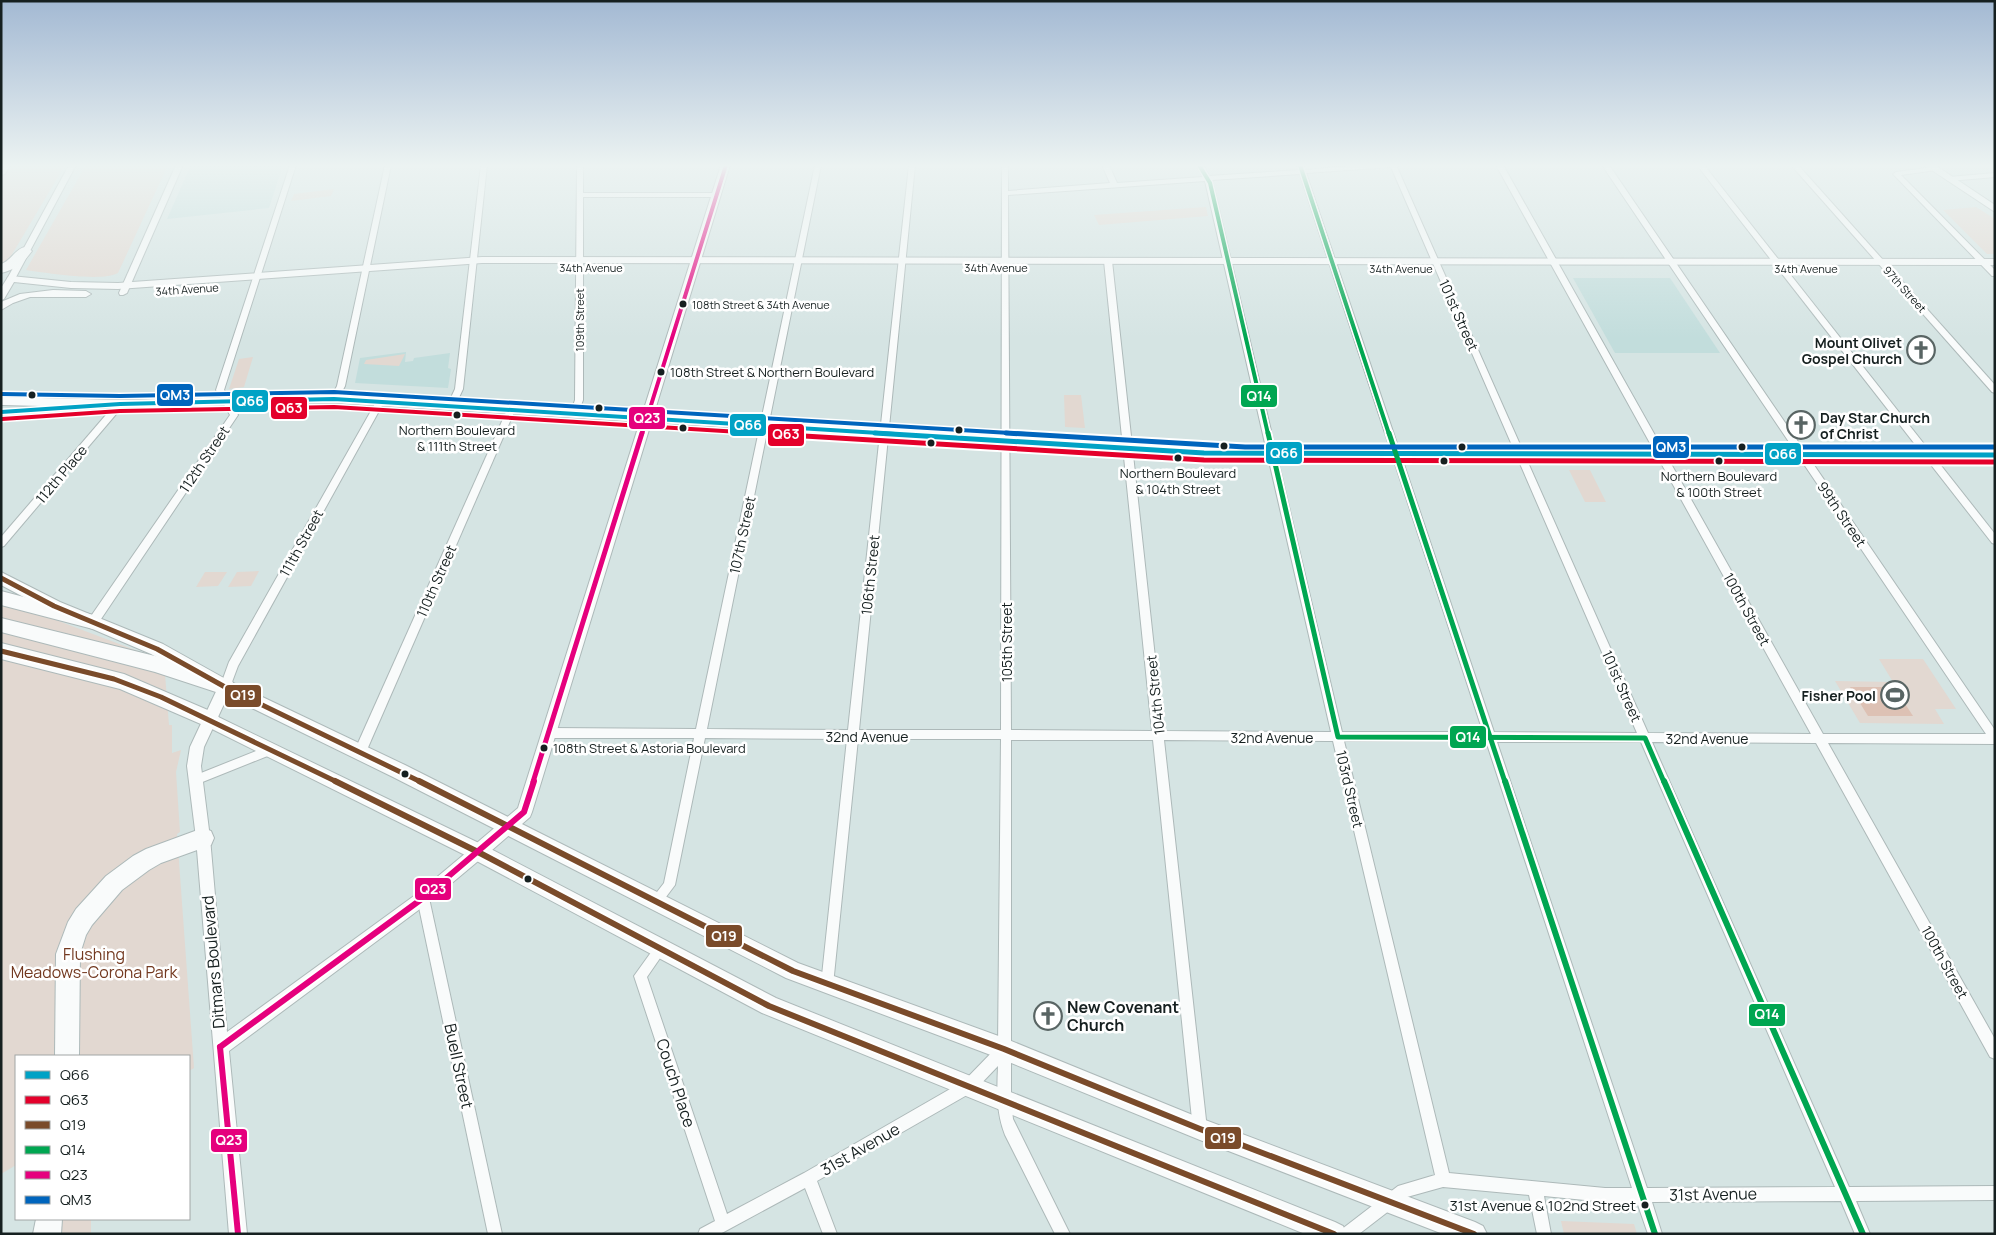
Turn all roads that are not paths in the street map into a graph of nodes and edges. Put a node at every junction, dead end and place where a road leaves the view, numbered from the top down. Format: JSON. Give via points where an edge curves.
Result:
{"nodes":[{"id":1,"x":41,"y":223,"type":"edge"},
{"id":2,"x":155,"y":223,"type":"edge"},
{"id":3,"x":275,"y":223,"type":"edge"},
{"id":4,"x":376,"y":223,"type":"edge"},
{"id":5,"x":478,"y":223,"type":"edge"},
{"id":6,"x":580,"y":223,"type":"edge"},
{"id":7,"x":708,"y":223,"type":"edge"},
{"id":8,"x":806,"y":223,"type":"edge"},
{"id":9,"x":906,"y":223,"type":"edge"},
{"id":10,"x":1005,"y":223,"type":"edge"},
{"id":11,"x":1219,"y":223,"type":"edge"},
{"id":12,"x":1319,"y":223,"type":"edge"},
{"id":13,"x":1418,"y":223,"type":"edge"},
{"id":14,"x":1531,"y":223,"type":"edge"},
{"id":15,"x":1643,"y":223,"type":"edge"},
{"id":16,"x":1745,"y":223,"type":"edge"},
{"id":17,"x":1845,"y":223,"type":"edge"},
{"id":18,"x":1946,"y":223,"type":"edge"},
{"id":19,"x":25,"y":251,"type":"joint"},
{"id":20,"x":473,"y":264,"type":"junction"},
{"id":21,"x":580,"y":264,"type":"junction"},
{"id":22,"x":695,"y":264,"type":"junction"},
{"id":23,"x":798,"y":264,"type":"junction"},
{"id":24,"x":901,"y":264,"type":"junction"},
{"id":25,"x":1005,"y":264,"type":"junction"},
{"id":26,"x":1108,"y":264,"type":"junction"},
{"id":27,"x":1229,"y":264,"type":"junction"},
{"id":28,"x":1333,"y":264,"type":"junction"},
{"id":29,"x":1554,"y":264,"type":"junction"},
{"id":30,"x":1436,"y":265,"type":"junction"},
{"id":31,"x":1672,"y":265,"type":"junction"},
{"id":32,"x":1778,"y":265,"type":"junction"},
{"id":33,"x":1883,"y":265,"type":"junction"},
{"id":34,"x":1992,"y":267,"type":"edge"},
{"id":35,"x":365,"y":272,"type":"junction"},
{"id":36,"x":5,"y":275,"type":"edge"},
{"id":37,"x":256,"y":280,"type":"junction"},
{"id":38,"x":125,"y":289,"type":"junction"},
{"id":39,"x":1,"y":297,"type":"edge"},
{"id":40,"x":1,"y":307,"type":"edge"},
{"id":41,"x":1995,"y":390,"type":"edge"},
{"id":42,"x":334,"y":399,"type":"junction"},
{"id":43,"x":1,"y":402,"type":"edge"},
{"id":44,"x":228,"y":402,"type":"junction"},
{"id":45,"x":380,"y":402,"type":"junction"},
{"id":46,"x":120,"y":404,"type":"junction"},
{"id":47,"x":451,"y":406,"type":"junction"},
{"id":48,"x":511,"y":410,"type":"junction"},
{"id":49,"x":1,"y":412,"type":"edge"},
{"id":50,"x":574,"y":414,"type":"junction"},
{"id":51,"x":647,"y":418,"type":"junction"},
{"id":52,"x":764,"y":426,"type":"junction"},
{"id":53,"x":884,"y":433,"type":"junction"},
{"id":54,"x":1005,"y":440,"type":"junction"},
{"id":55,"x":1128,"y":448,"type":"junction"},
{"id":56,"x":1273,"y":454,"type":"junction"},
{"id":57,"x":1397,"y":454,"type":"junction"},
{"id":58,"x":1520,"y":454,"type":"junction"},
{"id":59,"x":1660,"y":454,"type":"junction"},
{"id":60,"x":1801,"y":455,"type":"junction"},
{"id":61,"x":1927,"y":455,"type":"junction"},
{"id":62,"x":1995,"y":455,"type":"edge"},
{"id":63,"x":1995,"y":541,"type":"edge"},
{"id":64,"x":1,"y":544,"type":"edge"},
{"id":65,"x":1,"y":578,"type":"edge"},
{"id":66,"x":1,"y":598,"type":"edge"},
{"id":67,"x":93,"y":622,"type":"junction"},
{"id":68,"x":1,"y":625,"type":"edge"},
{"id":69,"x":1,"y":651,"type":"edge"},
{"id":70,"x":225,"y":687,"type":"junction"},
{"id":71,"x":210,"y":720,"type":"junction"},
{"id":72,"x":549,"y":733,"type":"junction"},
{"id":73,"x":701,"y":734,"type":"junction"},
{"id":74,"x":854,"y":736,"type":"junction"},
{"id":75,"x":1006,"y":736,"type":"junction"},
{"id":76,"x":1159,"y":736,"type":"junction"},
{"id":77,"x":1338,"y":737,"type":"junction"},
{"id":78,"x":1492,"y":738,"type":"junction"},
{"id":79,"x":1646,"y":738,"type":"junction"},
{"id":80,"x":1820,"y":738,"type":"junction"},
{"id":81,"x":1995,"y":739,"type":"edge"},
{"id":82,"x":271,"y":750,"type":"junction"},
{"id":83,"x":360,"y":752,"type":"junction"},
{"id":84,"x":195,"y":780,"type":"junction"},
{"id":85,"x":508,"y":826,"type":"junction"},
{"id":86,"x":203,"y":838,"type":"junction"},
{"id":87,"x":478,"y":852,"type":"junction"},
{"id":88,"x":423,"y":898,"type":"junction"},
{"id":89,"x":656,"y":901,"type":"junction"},
{"id":90,"x":661,"y":948,"type":"junction"},
{"id":91,"x":827,"y":985,"type":"junction"},
{"id":92,"x":220,"y":1046,"type":"junction"},
{"id":93,"x":1004,"y":1049,"type":"junction"},
{"id":94,"x":1995,"y":1052,"type":"edge"},
{"id":95,"x":67,"y":1055,"type":"edge"},
{"id":96,"x":969,"y":1086,"type":"junction"},
{"id":97,"x":1005,"y":1109,"type":"junction"},
{"id":98,"x":1200,"y":1129,"type":"junction"},
{"id":99,"x":809,"y":1178,"type":"junction"},
{"id":100,"x":1442,"y":1180,"type":"junction"},
{"id":101,"x":1535,"y":1189,"type":"junction"},
{"id":102,"x":1845,"y":1193,"type":"junction"},
{"id":103,"x":1995,"y":1193,"type":"edge"},
{"id":104,"x":1643,"y":1195,"type":"junction"},
{"id":105,"x":1396,"y":1196,"type":"junction"},
{"id":106,"x":49,"y":1220,"type":"edge"},
{"id":107,"x":723,"y":1224,"type":"junction"},
{"id":108,"x":47,"y":1234,"type":"edge"},
{"id":109,"x":238,"y":1234,"type":"edge"},
{"id":110,"x":496,"y":1234,"type":"edge"},
{"id":111,"x":705,"y":1234,"type":"edge"},
{"id":112,"x":830,"y":1234,"type":"edge"},
{"id":113,"x":1063,"y":1234,"type":"edge"},
{"id":114,"x":1335,"y":1234,"type":"edge"},
{"id":115,"x":1347,"y":1234,"type":"edge"},
{"id":116,"x":1475,"y":1234,"type":"edge"},
{"id":117,"x":1544,"y":1234,"type":"edge"},
{"id":118,"x":1655,"y":1234,"type":"edge"},
{"id":119,"x":1863,"y":1234,"type":"edge"}],
"edges":[{"from":1,"to":19,"type":"street"},
{"from":2,"to":38,"type":"street"},
{"from":3,"to":37,"type":"street","name":"112th Street"},
{"from":4,"to":35,"type":"street"},
{"from":5,"to":20,"type":"street"},
{"from":6,"to":21,"type":"street","name":"109th Street"},
{"from":7,"to":22,"type":"main road"},
{"from":8,"to":23,"type":"street","name":"107th Street"},
{"from":9,"to":24,"type":"street","name":"106th Street"},
{"from":10,"to":25,"type":"street","name":"105th Street"},
{"from":11,"to":27,"type":"street","name":"103rd Street"},
{"from":12,"to":28,"type":"street"},
{"from":13,"to":30,"type":"street","name":"101st Street"},
{"from":14,"to":29,"type":"street","name":"100th Street"},
{"from":15,"to":31,"type":"street","name":"99th Street"},
{"from":16,"to":32,"type":"street"},
{"from":17,"to":33,"type":"street","name":"97th Street"},
{"from":18,"to":34,"type":"street"},
{"from":19,"to":36,"type":"highway"},
{"from":20,"to":21,"type":"street","name":"34th Avenue"},
{"from":20,"to":35,"type":"street","name":"34th Avenue"},
{"from":20,"to":47,"type":"street","via":[[460,389]]},
{"from":21,"to":22,"type":"street","name":"34th Avenue"},
{"from":21,"to":50,"type":"street","name":"109th Street","via":[[579,400]]},
{"from":22,"to":23,"type":"street","name":"34th Avenue"},
{"from":22,"to":51,"type":"main road"},
{"from":23,"to":24,"type":"street","name":"34th Avenue"},
{"from":23,"to":52,"type":"street","name":"107th Street"},
{"from":24,"to":25,"type":"street","name":"34th Avenue"},
{"from":24,"to":53,"type":"street","name":"106th Street"},
{"from":25,"to":26,"type":"street","name":"34th Avenue"},
{"from":25,"to":54,"type":"street","name":"105th Street"},
{"from":26,"to":27,"type":"street","name":"34th Avenue"},
{"from":26,"to":55,"type":"street","name":"104th Street"},
{"from":27,"to":28,"type":"street","name":"34th Avenue"},
{"from":27,"to":56,"type":"street","name":"103rd Street"},
{"from":28,"to":30,"type":"street","name":"34th Avenue"},
{"from":28,"to":57,"type":"street"},
{"from":29,"to":30,"type":"street","name":"34th Avenue"},
{"from":29,"to":31,"type":"street","name":"34th Avenue"},
{"from":29,"to":59,"type":"street","name":"100th Street"},
{"from":30,"to":58,"type":"street","name":"101st Street"},
{"from":31,"to":32,"type":"street","name":"34th Avenue"},
{"from":31,"to":60,"type":"street","name":"99th Street"},
{"from":32,"to":33,"type":"street","name":"34th Avenue"},
{"from":32,"to":61,"type":"street"},
{"from":33,"to":34,"type":"street","name":"34th Avenue"},
{"from":33,"to":41,"type":"street","name":"97th Street"},
{"from":35,"to":37,"type":"street","name":"34th Avenue"},
{"from":35,"to":42,"type":"street","via":[[341,386]]},
{"from":36,"to":38,"type":"street","name":"34th Avenue","via":[[71,286]]},
{"from":36,"to":39,"type":"street"},
{"from":37,"to":38,"type":"street","name":"34th Avenue"},
{"from":37,"to":44,"type":"street","name":"112th Street","via":[[220,390]]},
{"from":38,"to":40,"type":"street","name":"34th Avenue","via":[[25,295]]},
{"from":42,"to":44,"type":"main road"},
{"from":42,"to":45,"type":"main road"},
{"from":43,"to":46,"type":"main road"},
{"from":44,"to":46,"type":"main road"},
{"from":44,"to":67,"type":"street","name":"112th Street","via":[[234,415]]},
{"from":45,"to":47,"type":"main road"},
{"from":45,"to":70,"type":"street","name":"111th Street","via":[[233,664]]},
{"from":46,"to":49,"type":"main road"},
{"from":46,"to":64,"type":"street","name":"112th Place"},
{"from":47,"to":48,"type":"main road"},
{"from":48,"to":50,"type":"main road"},
{"from":48,"to":83,"type":"street","name":"110th Street"},
{"from":50,"to":51,"type":"main road"},
{"from":51,"to":52,"type":"main road"},
{"from":51,"to":72,"type":"main road"},
{"from":52,"to":53,"type":"main road"},
{"from":52,"to":73,"type":"street","name":"107th Street"},
{"from":53,"to":54,"type":"main road"},
{"from":53,"to":74,"type":"street","name":"106th Street"},
{"from":54,"to":55,"type":"main road"},
{"from":54,"to":75,"type":"street","name":"105th Street"},
{"from":55,"to":56,"type":"main road"},
{"from":55,"to":76,"type":"street","name":"104th Street"},
{"from":56,"to":57,"type":"main road"},
{"from":56,"to":77,"type":"street","name":"103rd Street"},
{"from":57,"to":58,"type":"main road"},
{"from":57,"to":78,"type":"street"},
{"from":58,"to":59,"type":"main road"},
{"from":58,"to":79,"type":"street","name":"101st Street"},
{"from":59,"to":60,"type":"main road"},
{"from":59,"to":80,"type":"street","name":"100th Street"},
{"from":60,"to":61,"type":"main road"},
{"from":60,"to":81,"type":"street","name":"99th Street"},
{"from":61,"to":62,"type":"main road"},
{"from":61,"to":63,"type":"street"},
{"from":65,"to":67,"type":"main road","via":[[37,598]]},
{"from":66,"to":67,"type":"highway"},
{"from":67,"to":70,"type":"main road","via":[[157,649]]},
{"from":68,"to":70,"type":"highway","via":[[155,664]]},
{"from":69,"to":71,"type":"highway","via":[[124,682]]},
{"from":70,"to":71,"type":"street","name":"Ditmars Boulevard"},
{"from":70,"to":83,"type":"main road"},
{"from":71,"to":82,"type":"main road"},
{"from":71,"to":84,"type":"street","name":"Ditmars Boulevard","via":[[197,747]]},
{"from":72,"to":73,"type":"street","name":"32nd Avenue"},
{"from":72,"to":85,"type":"main road","via":[[524,812]]},
{"from":73,"to":74,"type":"street","name":"32nd Avenue"},
{"from":73,"to":89,"type":"street","name":"107th Street","via":[[669,884]]},
{"from":74,"to":75,"type":"street","name":"32nd Avenue"},
{"from":74,"to":91,"type":"street","name":"106th Street"},
{"from":75,"to":76,"type":"street","name":"32nd Avenue"},
{"from":75,"to":93,"type":"street","name":"105th Street"},
{"from":76,"to":77,"type":"street","name":"32nd Avenue"},
{"from":76,"to":98,"type":"street","name":"104th Street"},
{"from":77,"to":78,"type":"street","name":"32nd Avenue"},
{"from":77,"to":100,"type":"street","name":"103rd Street"},
{"from":78,"to":79,"type":"street","name":"32nd Avenue"},
{"from":78,"to":104,"type":"street"},
{"from":79,"to":80,"type":"street","name":"32nd Avenue"},
{"from":79,"to":102,"type":"street","name":"101st Street"},
{"from":80,"to":81,"type":"street","name":"32nd Avenue"},
{"from":80,"to":94,"type":"street","name":"100th Street"},
{"from":82,"to":84,"type":"street"},
{"from":82,"to":87,"type":"main road"},
{"from":83,"to":85,"type":"main road"},
{"from":84,"to":86,"type":"street","name":"Ditmars Boulevard"},
{"from":85,"to":87,"type":"main road"},
{"from":85,"to":89,"type":"main road"},
{"from":86,"to":92,"type":"street","name":"Ditmars Boulevard"},
{"from":86,"to":95,"type":"highway","via":[[141,863],[114,884],[84,917],[68,954]]},
{"from":87,"to":88,"type":"street"},
{"from":87,"to":90,"type":"main road"},
{"from":88,"to":92,"type":"street"},
{"from":88,"to":110,"type":"street","name":"Buell Street"},
{"from":89,"to":91,"type":"main road"},
{"from":90,"to":96,"type":"main road","via":[[769,1006]]},
{"from":90,"to":107,"type":"street","name":"Couch Place","via":[[640,976]]},
{"from":91,"to":93,"type":"main road"},
{"from":92,"to":109,"type":"street","name":"Ditmars Boulevard"},
{"from":93,"to":96,"type":"street","name":"31st Avenue"},
{"from":93,"to":97,"type":"street","name":"105th Street"},
{"from":93,"to":98,"type":"main road"},
{"from":96,"to":97,"type":"main road"},
{"from":96,"to":99,"type":"street","name":"31st Avenue"},
{"from":97,"to":113,"type":"street"},
{"from":97,"to":114,"type":"main road"},
{"from":98,"to":105,"type":"main road"},
{"from":99,"to":107,"type":"street","name":"31st Avenue"},
{"from":99,"to":112,"type":"street"},
{"from":100,"to":101,"type":"street","name":"31st Avenue"},
{"from":100,"to":105,"type":"street","name":"31st Avenue"},
{"from":101,"to":104,"type":"street","name":"31st Avenue"},
{"from":101,"to":117,"type":"street"},
{"from":102,"to":103,"type":"street","name":"31st Avenue"},
{"from":102,"to":104,"type":"street","name":"31st Avenue"},
{"from":102,"to":119,"type":"street","name":"101st Street"},
{"from":104,"to":118,"type":"street"},
{"from":105,"to":115,"type":"street"},
{"from":105,"to":116,"type":"main road"},
{"from":106,"to":108,"type":"highway"},
{"from":107,"to":111,"type":"street","name":"31st Avenue"}]}
